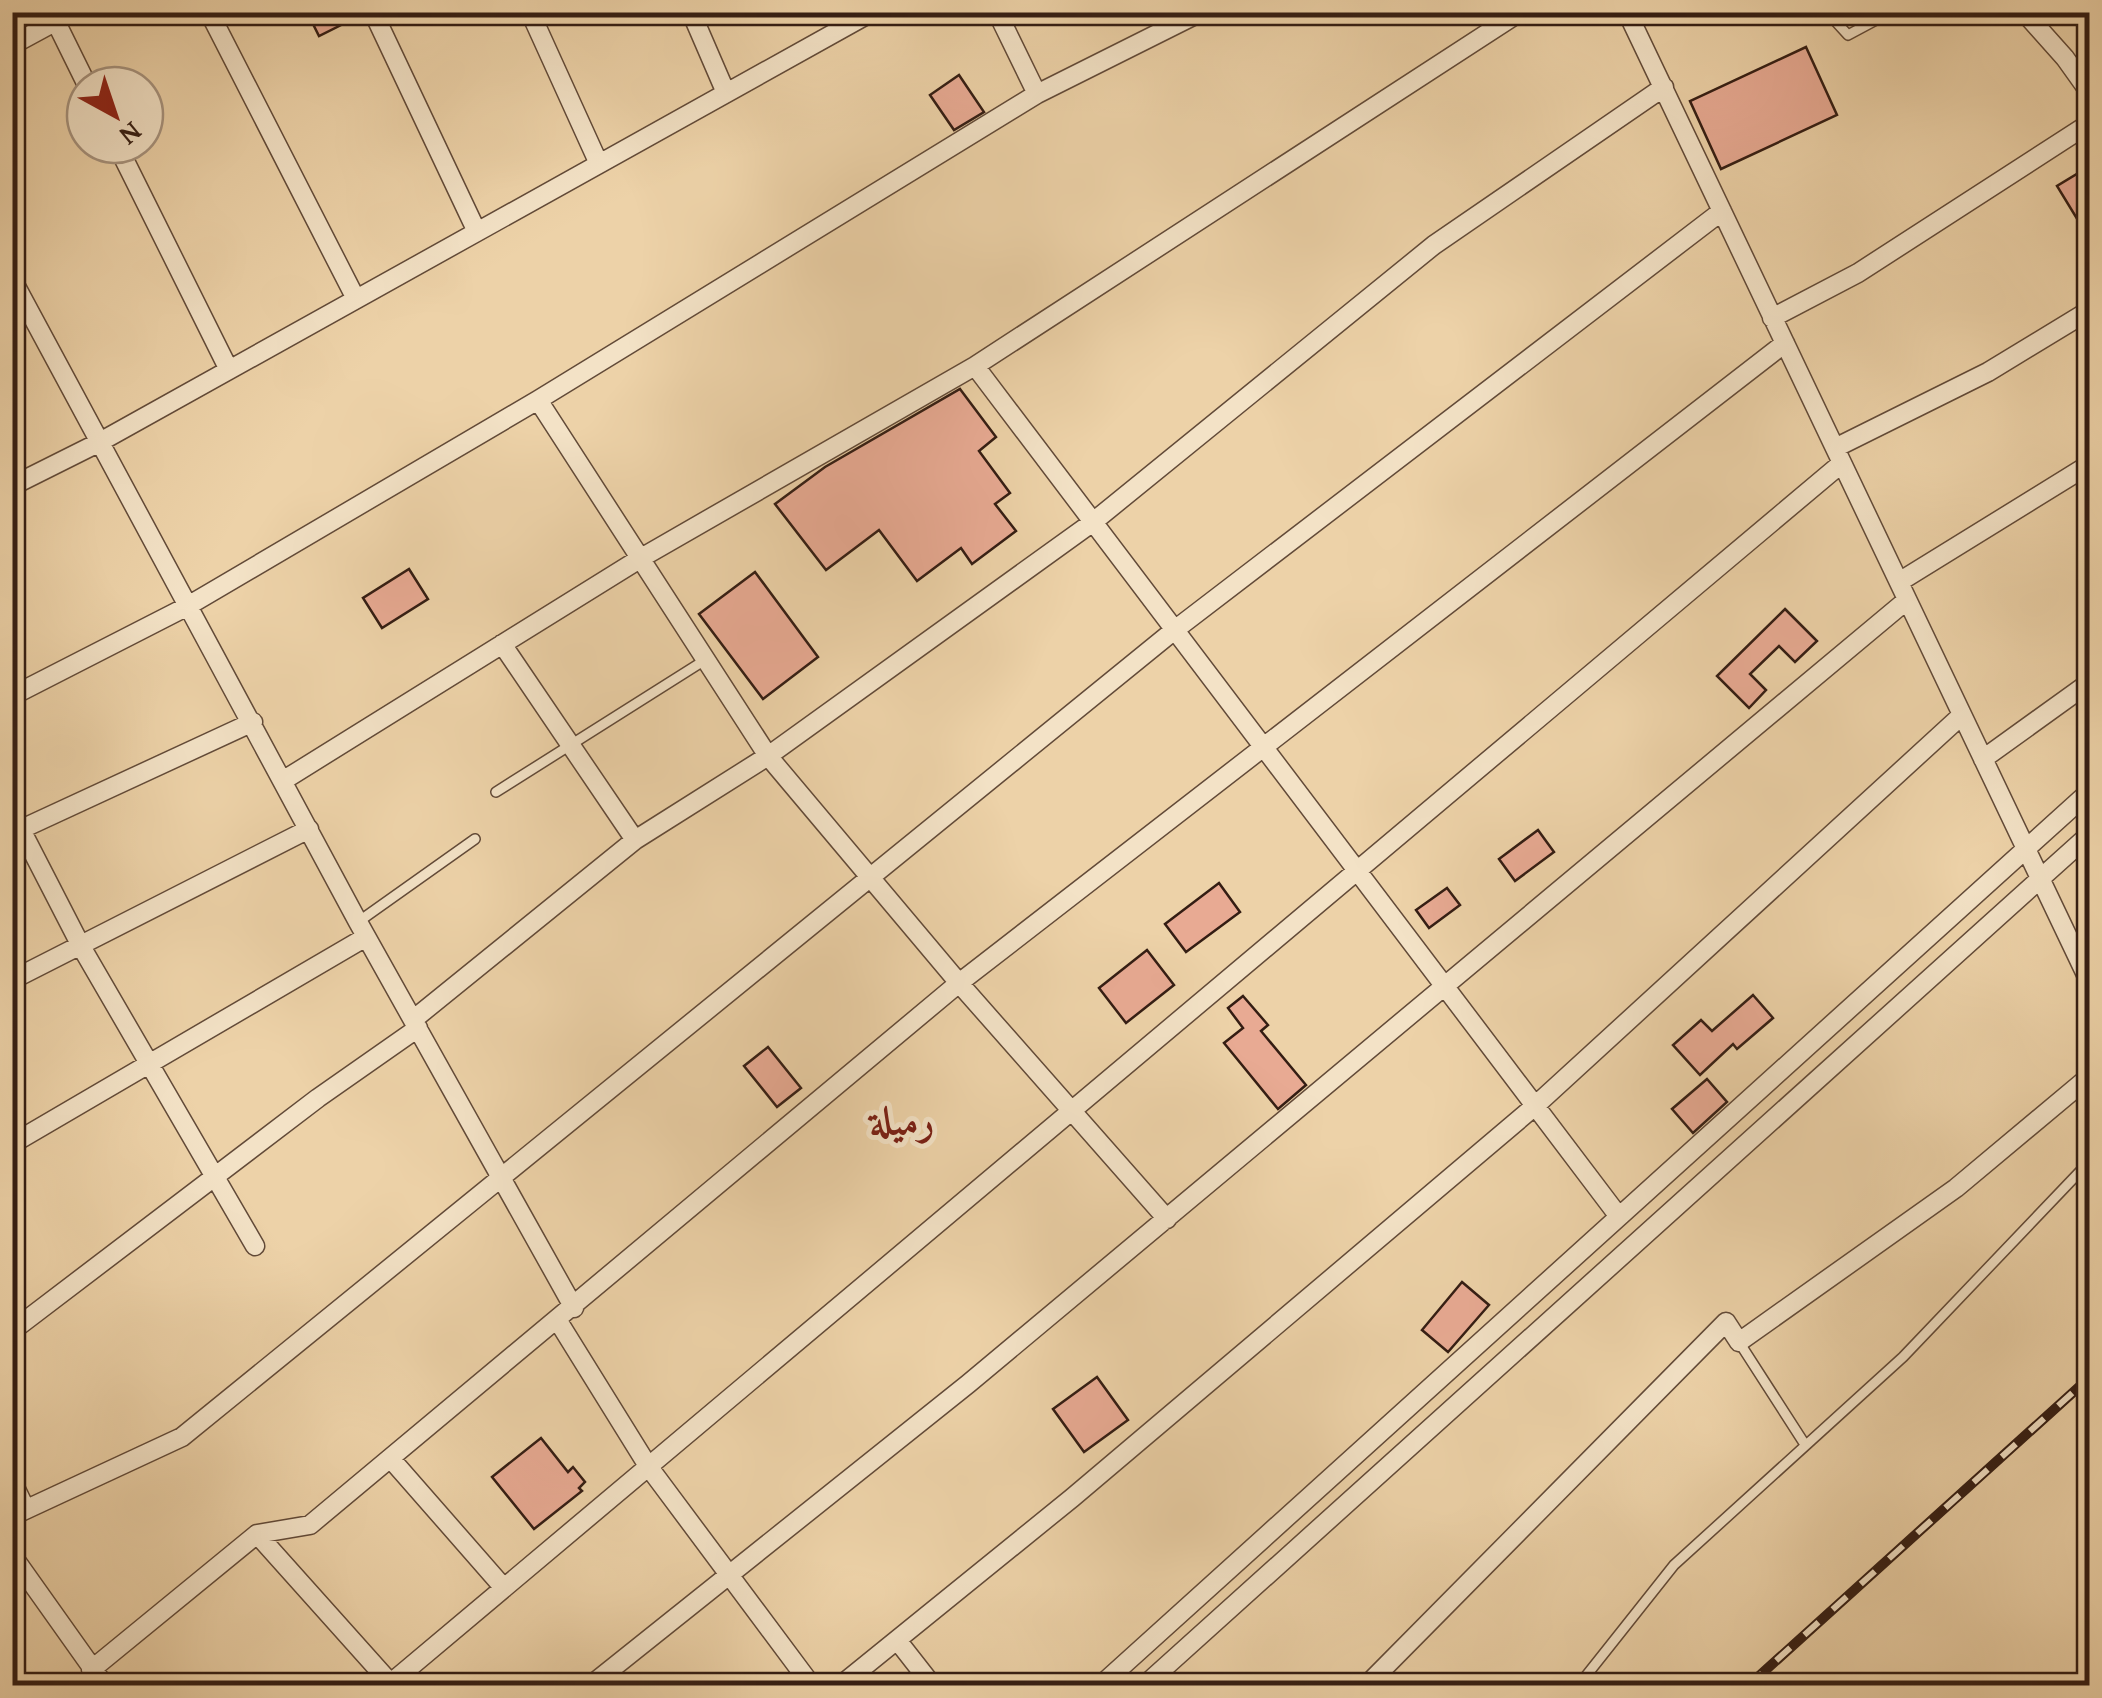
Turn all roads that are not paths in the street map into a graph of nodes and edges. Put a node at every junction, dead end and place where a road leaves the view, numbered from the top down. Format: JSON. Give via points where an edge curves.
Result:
{"nodes":[{"id":1,"x":73,"y":12,"type":"edge"},
{"id":2,"x":209,"y":12,"type":"edge"},
{"id":3,"x":373,"y":12,"type":"edge"},
{"id":4,"x":530,"y":12,"type":"edge"},
{"id":5,"x":691,"y":12,"type":"edge"},
{"id":6,"x":997,"y":12,"type":"edge"},
{"id":7,"x":1201,"y":12,"type":"edge"},
{"id":8,"x":1520,"y":12,"type":"edge"},
{"id":9,"x":1627,"y":12,"type":"edge"},
{"id":10,"x":1827,"y":12,"type":"edge"},
{"id":11,"x":1891,"y":12,"type":"edge"},
{"id":12,"x":2024,"y":12,"type":"edge"},
{"id":13,"x":860,"y":15,"type":"edge"},
{"id":14,"x":53,"y":17,"type":"edge"},
{"id":15,"x":12,"y":45,"type":"edge"},
{"id":16,"x":77,"y":65,"type":"edge"},
{"id":17,"x":1664,"y":87,"type":"junction"},
{"id":18,"x":2090,"y":93,"type":"edge"},
{"id":19,"x":726,"y":94,"type":"junction"},
{"id":20,"x":1037,"y":94,"type":"junction"},
{"id":21,"x":2090,"y":123,"type":"edge"},
{"id":22,"x":600,"y":164,"type":"junction"},
{"id":23,"x":126,"y":165,"type":"edge"},
{"id":24,"x":1722,"y":211,"type":"junction"},
{"id":25,"x":477,"y":232,"type":"junction"},
{"id":26,"x":12,"y":280,"type":"edge"},
{"id":27,"x":356,"y":299,"type":"junction"},
{"id":28,"x":2090,"y":310,"type":"edge"},
{"id":29,"x":1772,"y":318,"type":"junction"},
{"id":30,"x":1784,"y":343,"type":"junction"},
{"id":31,"x":975,"y":366,"type":"junction"},
{"id":32,"x":229,"y":370,"type":"junction"},
{"id":33,"x":538,"y":400,"type":"junction"},
{"id":34,"x":98,"y":443,"type":"junction"},
{"id":35,"x":1838,"y":456,"type":"junction"},
{"id":36,"x":2090,"y":464,"type":"edge"},
{"id":37,"x":12,"y":486,"type":"edge"},
{"id":38,"x":1093,"y":522,"type":"junction"},
{"id":39,"x":641,"y":558,"type":"junction"},
{"id":40,"x":1899,"y":582,"type":"junction"},
{"id":41,"x":1908,"y":600,"type":"junction"},
{"id":42,"x":186,"y":607,"type":"junction"},
{"id":43,"x":1172,"y":632,"type":"junction"},
{"id":44,"x":502,"y":644,"type":"junction"},
{"id":45,"x":708,"y":658,"type":"junction"},
{"id":46,"x":2090,"y":682,"type":"edge"},
{"id":47,"x":12,"y":696,"type":"edge"},
{"id":48,"x":1962,"y":715,"type":"junction"},
{"id":49,"x":253,"y":722,"type":"junction"},
{"id":50,"x":572,"y":746,"type":"junction"},
{"id":51,"x":1261,"y":748,"type":"junction"},
{"id":52,"x":768,"y":756,"type":"junction"},
{"id":53,"x":1983,"y":759,"type":"junction"},
{"id":54,"x":284,"y":780,"type":"junction"},
{"id":55,"x":2090,"y":791,"type":"edge"},
{"id":56,"x":496,"y":792,"type":"dead end"},
{"id":57,"x":15,"y":825,"type":"edge"},
{"id":58,"x":309,"y":829,"type":"junction"},
{"id":59,"x":2090,"y":834,"type":"edge"},
{"id":60,"x":475,"y":839,"type":"dead end"},
{"id":61,"x":635,"y":840,"type":"junction"},
{"id":62,"x":2023,"y":850,"type":"junction"},
{"id":63,"x":1356,"y":872,"type":"junction"},
{"id":64,"x":868,"y":876,"type":"junction"},
{"id":65,"x":2039,"y":879,"type":"junction"},
{"id":66,"x":362,"y":929,"type":"junction"},
{"id":67,"x":82,"y":948,"type":"junction"},
{"id":68,"x":12,"y":980,"type":"edge"},
{"id":69,"x":959,"y":983,"type":"junction"},
{"id":70,"x":2090,"y":983,"type":"edge"},
{"id":71,"x":1446,"y":989,"type":"junction"},
{"id":72,"x":416,"y":1024,"type":"junction"},
{"id":73,"x":150,"y":1066,"type":"junction"},
{"id":74,"x":2090,"y":1076,"type":"edge"},
{"id":75,"x":1535,"y":1106,"type":"junction"},
{"id":76,"x":1071,"y":1112,"type":"junction"},
{"id":77,"x":12,"y":1144,"type":"edge"},
{"id":78,"x":2090,"y":1160,"type":"edge"},
{"id":79,"x":215,"y":1176,"type":"junction"},
{"id":80,"x":501,"y":1181,"type":"junction"},
{"id":81,"x":1617,"y":1214,"type":"junction"},
{"id":82,"x":1168,"y":1219,"type":"junction"},
{"id":83,"x":255,"y":1246,"type":"dead end"},
{"id":84,"x":574,"y":1308,"type":"junction"},
{"id":85,"x":558,"y":1321,"type":"junction"},
{"id":86,"x":12,"y":1330,"type":"edge"},
{"id":87,"x":1739,"y":1342,"type":"junction"},
{"id":88,"x":1804,"y":1443,"type":"junction"},
{"id":89,"x":391,"y":1458,"type":"junction"},
{"id":90,"x":648,"y":1466,"type":"junction"},
{"id":91,"x":12,"y":1481,"type":"edge"},
{"id":92,"x":19,"y":1512,"type":"edge"},
{"id":93,"x":256,"y":1534,"type":"junction"},
{"id":94,"x":12,"y":1555,"type":"edge"},
{"id":95,"x":729,"y":1576,"type":"junction"},
{"id":96,"x":504,"y":1588,"type":"junction"},
{"id":97,"x":898,"y":1640,"type":"junction"},
{"id":98,"x":91,"y":1670,"type":"junction"},
{"id":99,"x":392,"y":1684,"type":"edge"},
{"id":100,"x":105,"y":1686,"type":"edge"},
{"id":101,"x":590,"y":1686,"type":"edge"},
{"id":102,"x":812,"y":1686,"type":"edge"},
{"id":103,"x":840,"y":1686,"type":"edge"},
{"id":104,"x":933,"y":1686,"type":"edge"},
{"id":105,"x":1100,"y":1686,"type":"edge"},
{"id":106,"x":1144,"y":1686,"type":"edge"},
{"id":107,"x":1366,"y":1686,"type":"edge"},
{"id":108,"x":1578,"y":1686,"type":"edge"}],
"edges":[{"from":1,"to":14,"type":"street"},
{"from":2,"to":27,"type":"street"},
{"from":3,"to":25,"type":"street"},
{"from":4,"to":22,"type":"street"},
{"from":5,"to":19,"type":"street"},
{"from":6,"to":20,"type":"street"},
{"from":7,"to":20,"type":"street"},
{"from":8,"to":31,"type":"street"},
{"from":9,"to":17,"type":"street"},
{"from":10,"to":11,"type":"lane","via":[[1848,36]]},
{"from":12,"to":18,"type":"street"},
{"from":13,"to":19,"type":"street"},
{"from":14,"to":15,"type":"street"},
{"from":14,"to":16,"type":"street"},
{"from":17,"to":24,"type":"street"},
{"from":17,"to":38,"type":"street","via":[[1434,246]]},
{"from":19,"to":22,"type":"street"},
{"from":20,"to":33,"type":"street"},
{"from":21,"to":29,"type":"street","via":[[1858,273]]},
{"from":22,"to":25,"type":"street"},
{"from":23,"to":32,"type":"street"},
{"from":24,"to":29,"type":"street"},
{"from":24,"to":43,"type":"street"},
{"from":25,"to":27,"type":"street"},
{"from":26,"to":34,"type":"street"},
{"from":27,"to":32,"type":"street"},
{"from":28,"to":35,"type":"street"},
{"from":29,"to":30,"type":"street"},
{"from":30,"to":35,"type":"street"},
{"from":30,"to":51,"type":"street"},
{"from":31,"to":38,"type":"street"},
{"from":31,"to":39,"type":"street"},
{"from":32,"to":34,"type":"street"},
{"from":33,"to":39,"type":"street"},
{"from":33,"to":42,"type":"street"},
{"from":34,"to":37,"type":"street"},
{"from":34,"to":42,"type":"street"},
{"from":35,"to":40,"type":"street"},
{"from":35,"to":63,"type":"street"},
{"from":36,"to":40,"type":"street"},
{"from":38,"to":43,"type":"street"},
{"from":38,"to":52,"type":"street"},
{"from":39,"to":44,"type":"street"},
{"from":39,"to":45,"type":"street"},
{"from":40,"to":41,"type":"street"},
{"from":41,"to":48,"type":"street"},
{"from":41,"to":71,"type":"street"},
{"from":42,"to":47,"type":"street"},
{"from":42,"to":49,"type":"street"},
{"from":43,"to":51,"type":"street"},
{"from":43,"to":64,"type":"street"},
{"from":44,"to":50,"type":"street"},
{"from":44,"to":54,"type":"street"},
{"from":45,"to":50,"type":"lane"},
{"from":45,"to":52,"type":"street"},
{"from":46,"to":53,"type":"street"},
{"from":48,"to":53,"type":"street"},
{"from":48,"to":75,"type":"street"},
{"from":49,"to":54,"type":"street"},
{"from":49,"to":57,"type":"street"},
{"from":50,"to":56,"type":"lane"},
{"from":50,"to":61,"type":"street"},
{"from":51,"to":63,"type":"street"},
{"from":51,"to":69,"type":"street"},
{"from":52,"to":61,"type":"street"},
{"from":52,"to":64,"type":"street"},
{"from":53,"to":62,"type":"street"},
{"from":54,"to":58,"type":"street"},
{"from":55,"to":62,"type":"street"},
{"from":57,"to":67,"type":"street"},
{"from":58,"to":66,"type":"street"},
{"from":58,"to":67,"type":"street"},
{"from":59,"to":65,"type":"street"},
{"from":60,"to":66,"type":"lane"},
{"from":61,"to":72,"type":"street"},
{"from":62,"to":65,"type":"street"},
{"from":62,"to":81,"type":"street"},
{"from":63,"to":71,"type":"street"},
{"from":63,"to":76,"type":"street"},
{"from":64,"to":69,"type":"street"},
{"from":64,"to":80,"type":"street"},
{"from":65,"to":70,"type":"street"},
{"from":65,"to":106,"type":"street"},
{"from":66,"to":72,"type":"street"},
{"from":66,"to":73,"type":"street"},
{"from":67,"to":68,"type":"street"},
{"from":67,"to":73,"type":"street"},
{"from":69,"to":76,"type":"street"},
{"from":69,"to":84,"type":"street"},
{"from":71,"to":75,"type":"street"},
{"from":71,"to":82,"type":"street"},
{"from":72,"to":79,"type":"street"},
{"from":72,"to":80,"type":"street"},
{"from":73,"to":77,"type":"street"},
{"from":73,"to":79,"type":"street"},
{"from":74,"to":87,"type":"street","via":[[1956,1188]]},
{"from":75,"to":81,"type":"street"},
{"from":75,"to":97,"type":"street"},
{"from":76,"to":82,"type":"street"},
{"from":76,"to":90,"type":"street"},
{"from":78,"to":88,"type":"lane","via":[[1904,1357]]},
{"from":79,"to":83,"type":"street"},
{"from":79,"to":86,"type":"street"},
{"from":80,"to":84,"type":"street"},
{"from":80,"to":92,"type":"street","via":[[182,1437]]},
{"from":81,"to":105,"type":"street"},
{"from":82,"to":95,"type":"street"},
{"from":84,"to":85,"type":"street"},
{"from":85,"to":89,"type":"street"},
{"from":85,"to":90,"type":"street"},
{"from":87,"to":88,"type":"lane"},
{"from":87,"to":107,"type":"street","via":[[1726,1322]]},
{"from":88,"to":108,"type":"lane","via":[[1674,1565]]},
{"from":89,"to":93,"type":"street","via":[[310,1526]]},
{"from":89,"to":96,"type":"street"},
{"from":90,"to":95,"type":"street"},
{"from":90,"to":96,"type":"street"},
{"from":91,"to":92,"type":"street"},
{"from":93,"to":98,"type":"street"},
{"from":93,"to":99,"type":"street"},
{"from":94,"to":98,"type":"street"},
{"from":95,"to":101,"type":"street"},
{"from":95,"to":102,"type":"street"},
{"from":96,"to":99,"type":"street"},
{"from":97,"to":103,"type":"street"},
{"from":97,"to":104,"type":"street"},
{"from":98,"to":100,"type":"street"}]}
